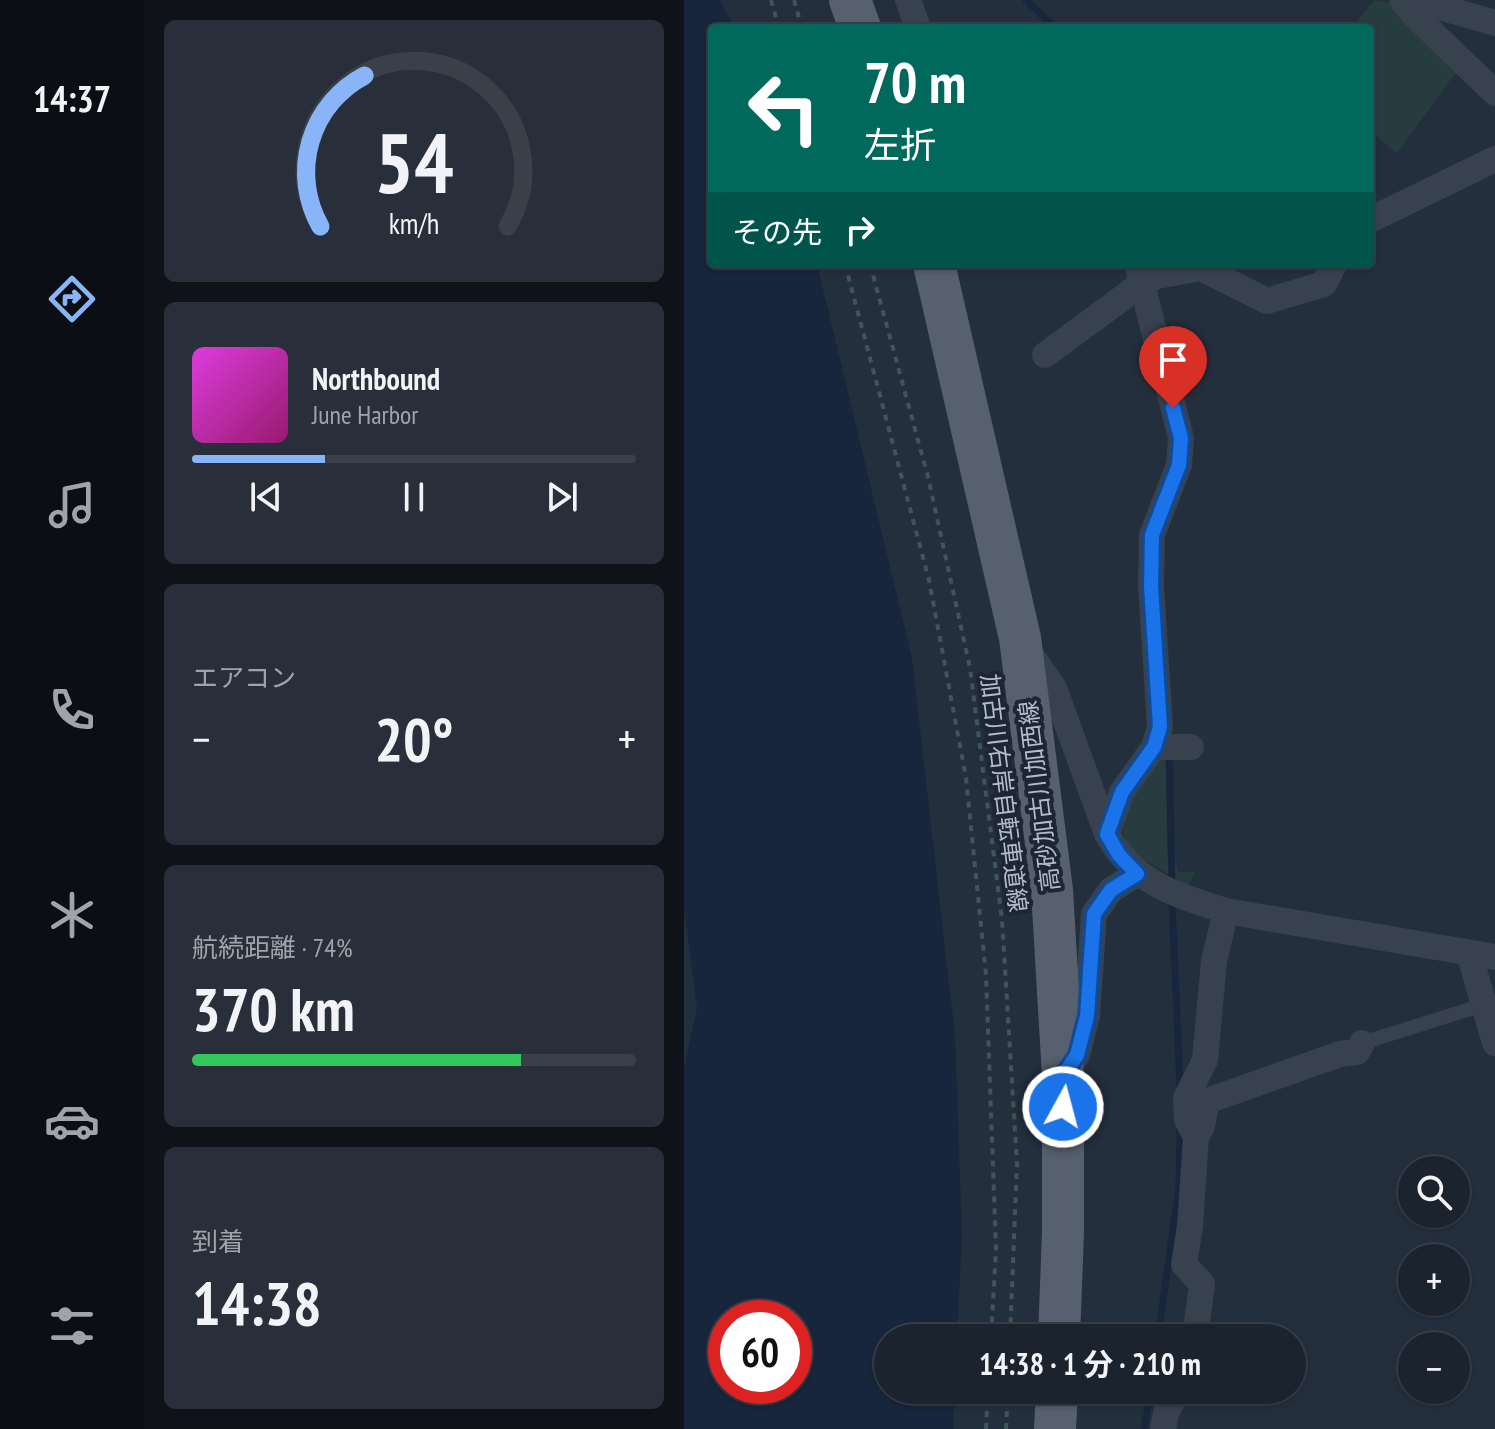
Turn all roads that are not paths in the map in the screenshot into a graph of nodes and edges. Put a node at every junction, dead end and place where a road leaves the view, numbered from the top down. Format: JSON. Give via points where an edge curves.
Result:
{"nodes":[{"id":1,"x":850,"y":0,"type":"edge"},
{"id":2,"x":908,"y":0,"type":"edge"},
{"id":3,"x":1402,"y":0,"type":"edge"},
{"id":4,"x":1415,"y":0,"type":"edge"},
{"id":5,"x":1495,"y":23,"type":"edge"},
{"id":6,"x":859,"y":24,"type":"edge"},
{"id":7,"x":917,"y":24,"type":"edge"},
{"id":8,"x":1495,"y":93,"type":"edge"},
{"id":9,"x":1495,"y":159,"type":"edge"},
{"id":10,"x":1374,"y":218,"type":"edge"},
{"id":11,"x":935,"y":268,"type":"edge"},
{"id":12,"x":1192,"y":268,"type":"edge"},
{"id":13,"x":1207,"y":268,"type":"edge"},
{"id":14,"x":1332,"y":268,"type":"edge"},
{"id":15,"x":1145,"y":277,"type":"edge"},
{"id":16,"x":1045,"y":355,"type":"dead end"},
{"id":17,"x":1020,"y":638,"type":"junction"},
{"id":18,"x":1107,"y":834,"type":"junction"},
{"id":19,"x":1137,"y":874,"type":"junction"},
{"id":20,"x":1226,"y":911,"type":"junction"},
{"id":21,"x":1469,"y":953,"type":"junction"},
{"id":22,"x":1495,"y":957,"type":"edge"},
{"id":23,"x":1483,"y":1005,"type":"junction"},
{"id":24,"x":1362,"y":1043,"type":"joint"},
{"id":25,"x":1495,"y":1043,"type":"edge"},
{"id":26,"x":1205,"y":1060,"type":"junction"},
{"id":27,"x":1063,"y":1076,"type":"junction"},
{"id":28,"x":1207,"y":1101,"type":"junction"},
{"id":29,"x":1196,"y":1137,"type":"junction"},
{"id":30,"x":1060,"y":1324,"type":"edge"},
{"id":31,"x":1197,"y":1324,"type":"edge"},
{"id":32,"x":1056,"y":1404,"type":"edge"},
{"id":33,"x":1171,"y":1404,"type":"edge"},
{"id":34,"x":1055,"y":1429,"type":"edge"},
{"id":35,"x":1163,"y":1429,"type":"edge"}],
"edges":[{"from":1,"to":6,"type":"main road"},
{"from":2,"to":7,"type":"street"},
{"from":3,"to":8,"type":"street"},
{"from":4,"to":5,"type":"street"},
{"from":9,"to":10,"type":"street"},
{"from":11,"to":17,"type":"main road","name":"高砂加古川加西線"},
{"from":12,"to":15,"type":"street"},
{"from":13,"to":14,"type":"street","via":[[1267,301],[1324,284]]},
{"from":15,"to":16,"type":"street"},
{"from":15,"to":18,"type":"street","via":[[1181,438],[1179,465],[1152,535],[1160,727],[1172,748],[1122,792]]},
{"from":17,"to":18,"type":"street","via":[[1054,688]]},
{"from":17,"to":27,"type":"main road","name":"高砂加古川加西線","via":[[1052,890]]},
{"from":18,"to":19,"type":"street"},
{"from":19,"to":20,"type":"street"},
{"from":19,"to":27,"type":"street","via":[[1111,890],[1094,914],[1087,1016],[1077,1055]]},
{"from":20,"to":21,"type":"street"},
{"from":20,"to":26,"type":"street","via":[[1214,961]]},
{"from":21,"to":22,"type":"street"},
{"from":21,"to":23,"type":"street"},
{"from":23,"to":24,"type":"lane"},
{"from":23,"to":25,"type":"street"},
{"from":24,"to":28,"type":"street","via":[[1357,1052]]},
{"from":26,"to":28,"type":"street"},
{"from":26,"to":29,"type":"street","via":[[1186,1098],[1187,1120]]},
{"from":27,"to":30,"type":"main road","name":"高砂加古川加西線"},
{"from":28,"to":29,"type":"street"},
{"from":29,"to":31,"type":"street","via":[[1184,1264],[1202,1284]]},
{"from":32,"to":34,"type":"main road"},
{"from":33,"to":35,"type":"street"}]}
